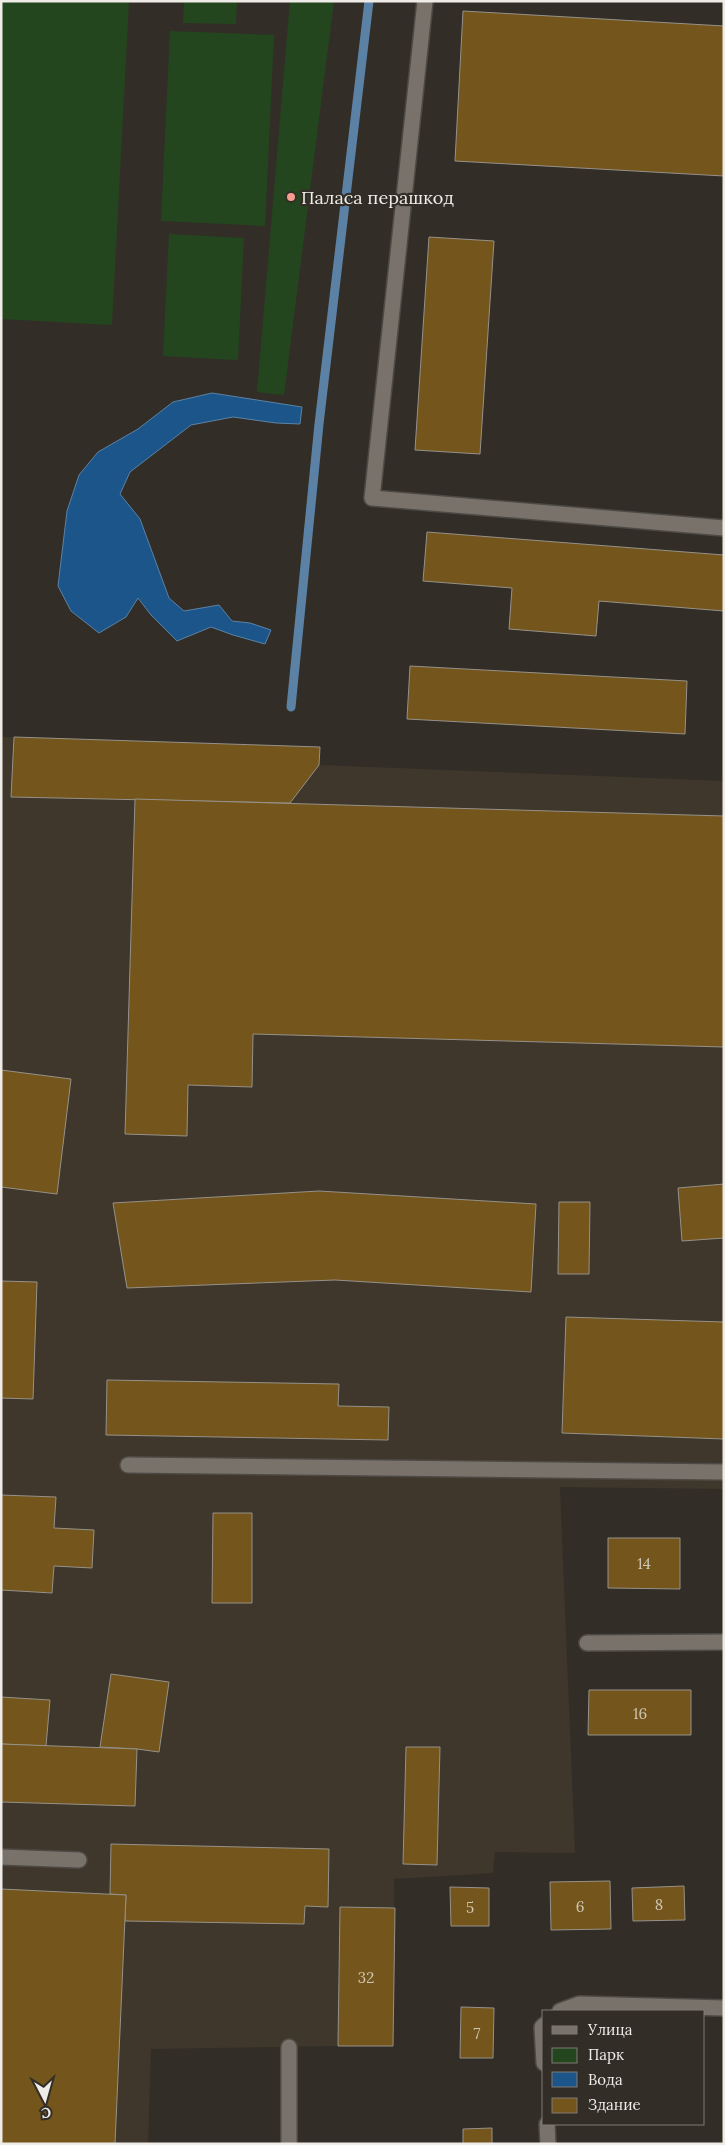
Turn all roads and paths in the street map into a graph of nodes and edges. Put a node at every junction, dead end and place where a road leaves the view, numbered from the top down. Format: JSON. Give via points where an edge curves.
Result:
{"nodes":[{"id":1,"x":425,"y":1,"type":"edge"},
{"id":2,"x":724,"y":528,"type":"edge"},
{"id":3,"x":128,"y":1464,"type":"dead end"},
{"id":4,"x":724,"y":1472,"type":"edge"},
{"id":5,"x":724,"y":1642,"type":"edge"},
{"id":6,"x":588,"y":1643,"type":"dead end"},
{"id":7,"x":1,"y":1857,"type":"edge"},
{"id":8,"x":79,"y":1860,"type":"dead end"},
{"id":9,"x":724,"y":2008,"type":"edge"},
{"id":10,"x":563,"y":2010,"type":"edge"},
{"id":11,"x":289,"y":2046,"type":"dead end"},
{"id":12,"x":547,"y":2125,"type":"edge"},
{"id":13,"x":288,"y":2144,"type":"edge"},
{"id":14,"x":548,"y":2144,"type":"edge"}],
"edges":[{"from":1,"to":2,"type":"street","via":[[372,498]]},
{"from":3,"to":4,"type":"street"},
{"from":5,"to":6,"type":"street"},
{"from":7,"to":8,"type":"street"},
{"from":9,"to":10,"type":"street","via":[[579,2004]]},
{"from":11,"to":13,"type":"street"},
{"from":12,"to":14,"type":"street"}]}
